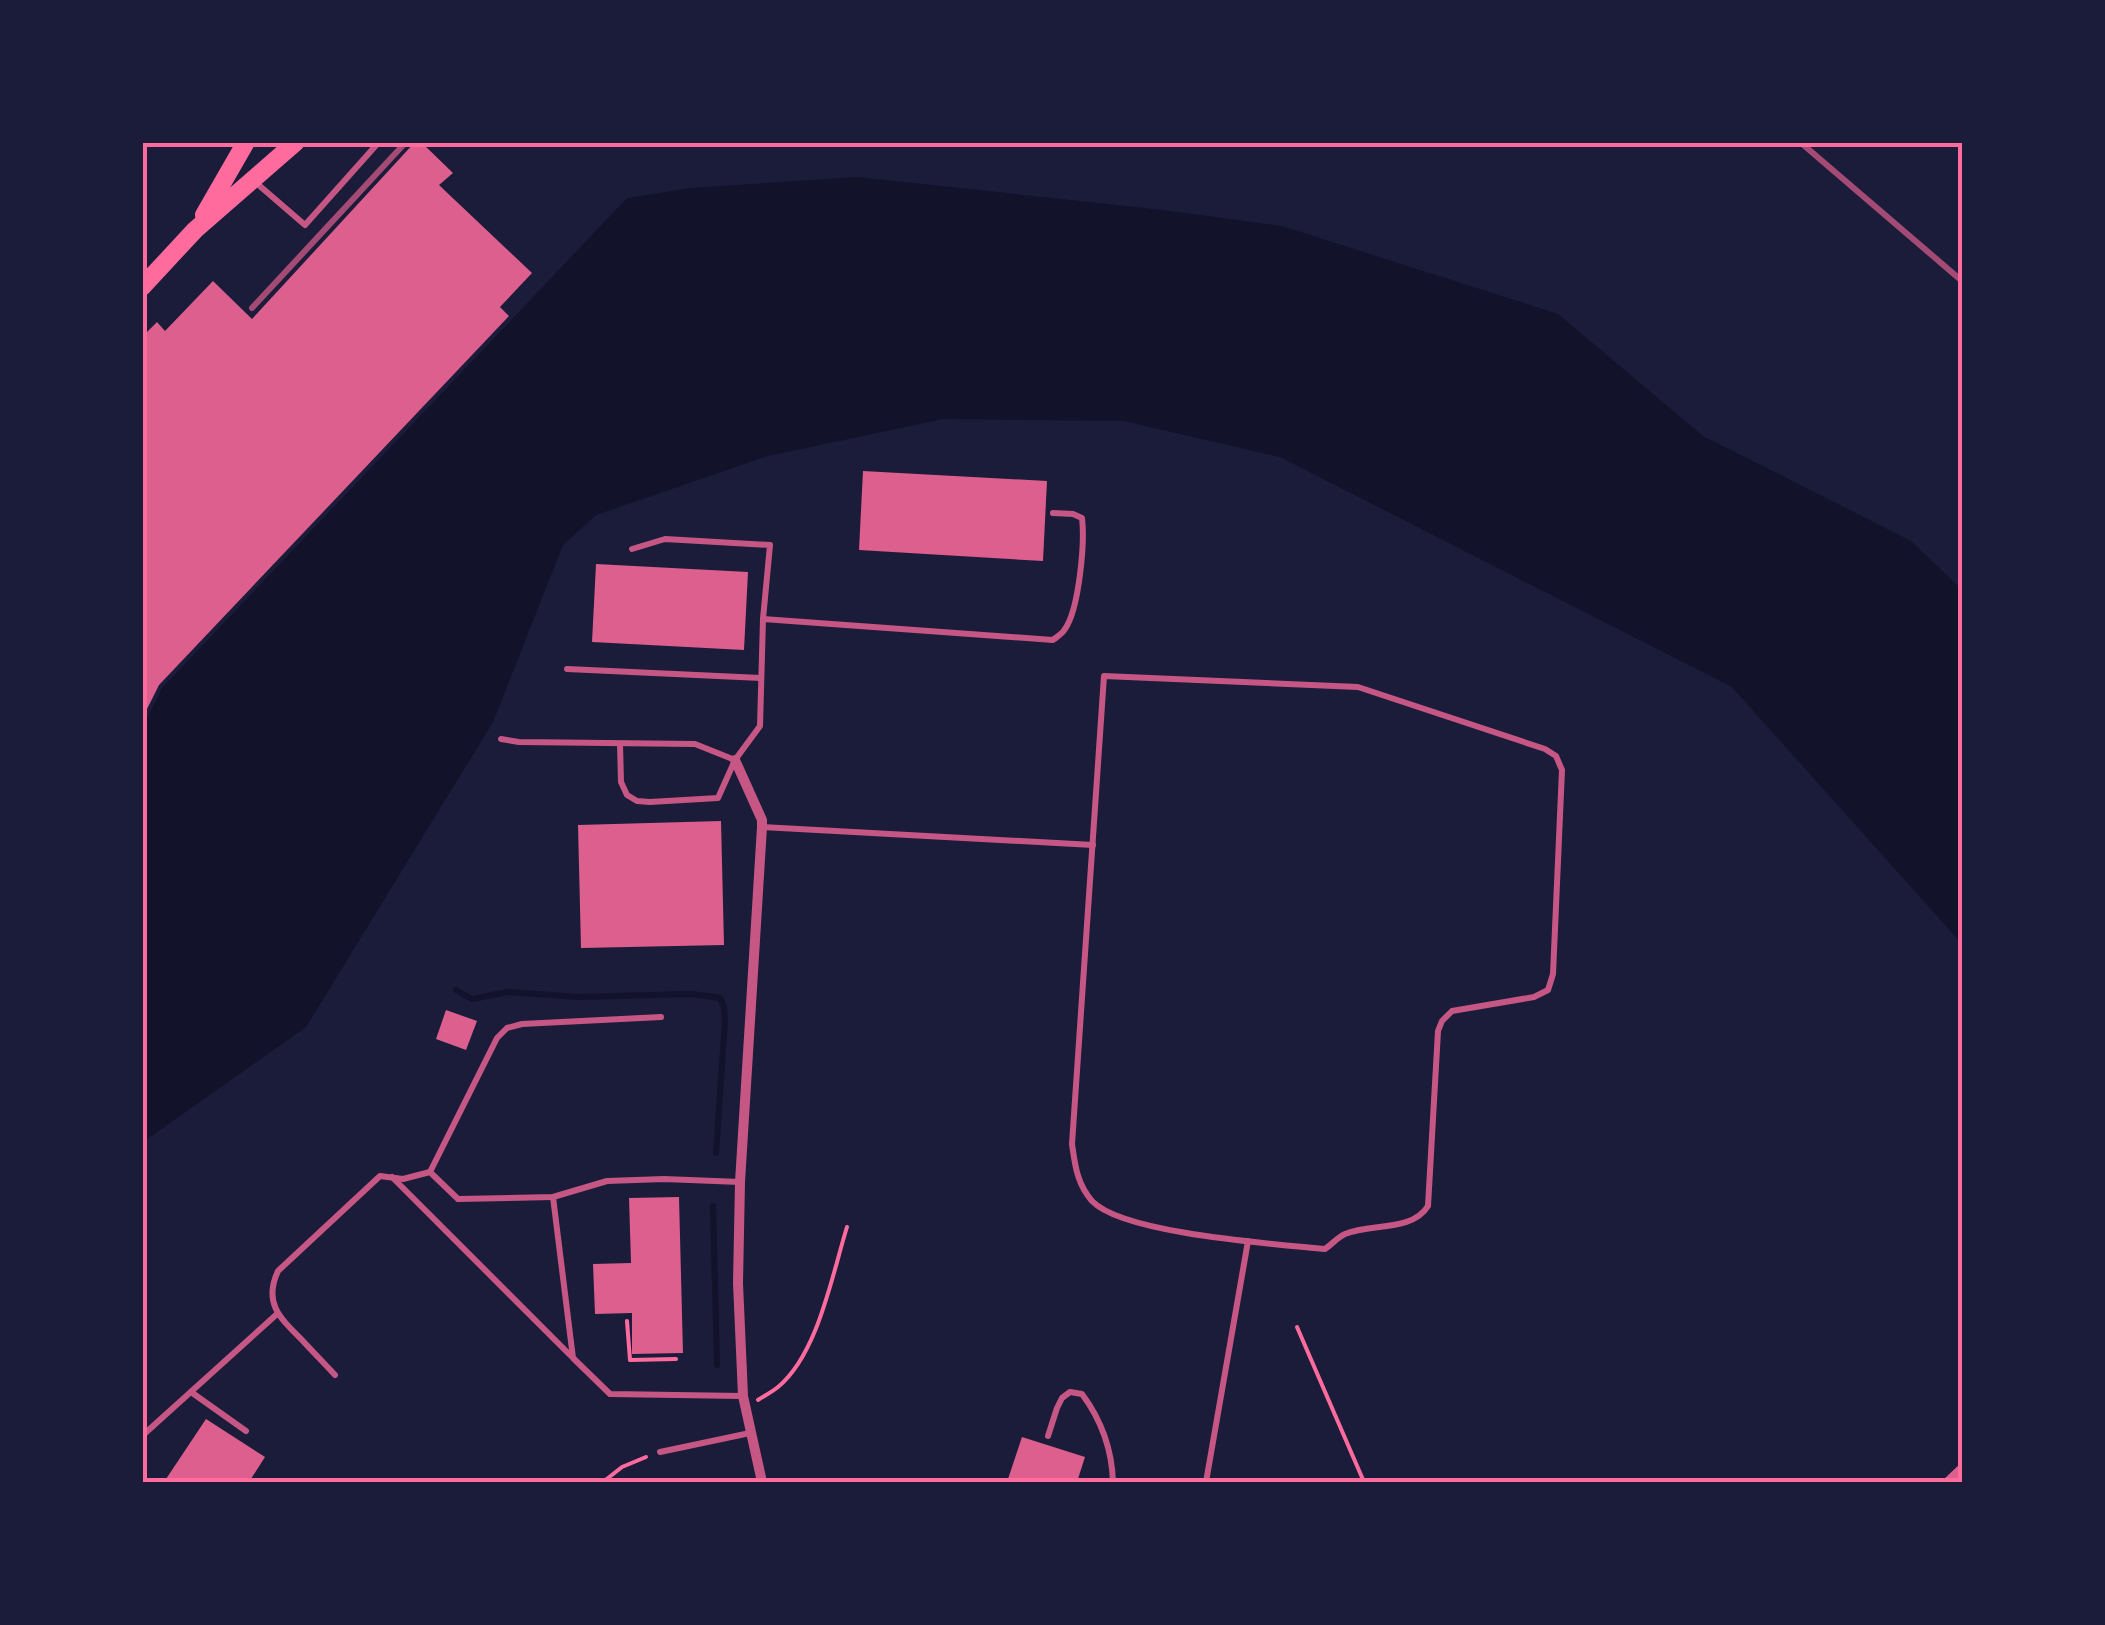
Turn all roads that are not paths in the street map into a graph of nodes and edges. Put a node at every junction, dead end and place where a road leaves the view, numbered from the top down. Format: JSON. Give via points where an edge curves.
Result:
{"nodes":[{"id":1,"x":246,"y":142,"type":"edge"},
{"id":2,"x":296,"y":142,"type":"edge"},
{"id":3,"x":379,"y":142,"type":"edge"},
{"id":4,"x":253,"y":180,"type":"junction"},
{"id":5,"x":195,"y":230,"type":"junction"},
{"id":6,"x":142,"y":287,"type":"edge"},
{"id":7,"x":1053,"y":513,"type":"dead end"},
{"id":8,"x":632,"y":549,"type":"dead end"},
{"id":9,"x":763,"y":620,"type":"junction"},
{"id":10,"x":567,"y":670,"type":"dead end"},
{"id":11,"x":761,"y":678,"type":"junction"},
{"id":12,"x":501,"y":739,"type":"dead end"},
{"id":13,"x":620,"y":744,"type":"junction"},
{"id":14,"x":735,"y":760,"type":"junction"},
{"id":15,"x":762,"y":827,"type":"junction"},
{"id":16,"x":1093,"y":845,"type":"junction"},
{"id":17,"x":662,"y":1017,"type":"dead end"},
{"id":18,"x":430,"y":1172,"type":"junction"},
{"id":19,"x":391,"y":1176,"type":"junction"},
{"id":20,"x":740,"y":1182,"type":"junction"},
{"id":21,"x":553,"y":1197,"type":"junction"},
{"id":22,"x":1248,"y":1241,"type":"junction"},
{"id":23,"x":277,"y":1314,"type":"junction"},
{"id":24,"x":572,"y":1358,"type":"junction"},
{"id":25,"x":335,"y":1375,"type":"dead end"},
{"id":26,"x":190,"y":1392,"type":"junction"},
{"id":27,"x":744,"y":1402,"type":"junction"},
{"id":28,"x":246,"y":1431,"type":"dead end"},
{"id":29,"x":750,"y":1433,"type":"junction"},
{"id":30,"x":142,"y":1436,"type":"edge"},
{"id":31,"x":1048,"y":1436,"type":"dead end"},
{"id":32,"x":660,"y":1452,"type":"road end"},
{"id":33,"x":762,"y":1482,"type":"edge"},
{"id":34,"x":1113,"y":1482,"type":"edge"},
{"id":35,"x":1206,"y":1482,"type":"edge"}],
"edges":[{"from":1,"to":5,"type":"main road"},
{"from":2,"to":4,"type":"main road"},
{"from":3,"to":4,"type":"lane","via":[[305,225]]},
{"from":4,"to":5,"type":"main road"},
{"from":5,"to":6,"type":"main road"},
{"from":7,"to":9,"type":"lane","via":[[1082,518],[1084,533],[1074,606],[1064,632],[1053,640]]},
{"from":8,"to":9,"type":"lane","via":[[665,538],[770,545]]},
{"from":9,"to":11,"type":"lane"},
{"from":10,"to":11,"type":"lane"},
{"from":11,"to":14,"type":"lane","via":[[760,726]]},
{"from":12,"to":13,"type":"lane"},
{"from":13,"to":14,"type":"lane","via":[[695,744]]},
{"from":13,"to":14,"type":"lane","via":[[622,782],[637,801],[718,798]]},
{"from":14,"to":15,"type":"street"},
{"from":15,"to":16,"type":"lane"},
{"from":15,"to":20,"type":"street"},
{"from":16,"to":22,"type":"lane","via":[[1072,1144],[1076,1172],[1094,1204],[1113,1215]]},
{"from":16,"to":22,"type":"lane","via":[[1104,676],[1358,687],[1546,749],[1562,770],[1548,990],[1452,1011],[1442,1021],[1422,1216],[1345,1234],[1325,1249]]},
{"from":17,"to":18,"type":"lane","via":[[507,1028]]},
{"from":18,"to":19,"type":"lane"},
{"from":18,"to":21,"type":"lane","via":[[458,1199]]},
{"from":19,"to":23,"type":"lane","via":[[380,1176],[278,1271],[272,1292]]},
{"from":19,"to":24,"type":"lane"},
{"from":20,"to":21,"type":"lane","via":[[607,1181]]},
{"from":20,"to":27,"type":"street"},
{"from":21,"to":24,"type":"lane"},
{"from":22,"to":35,"type":"lane"},
{"from":23,"to":25,"type":"lane"},
{"from":23,"to":26,"type":"lane"},
{"from":24,"to":27,"type":"lane","via":[[610,1394]]},
{"from":26,"to":28,"type":"lane"},
{"from":26,"to":30,"type":"lane"},
{"from":27,"to":29,"type":"street"},
{"from":29,"to":32,"type":"lane"},
{"from":29,"to":33,"type":"street"},
{"from":31,"to":34,"type":"lane","via":[[1062,1398],[1082,1394],[1108,1444]]}]}
